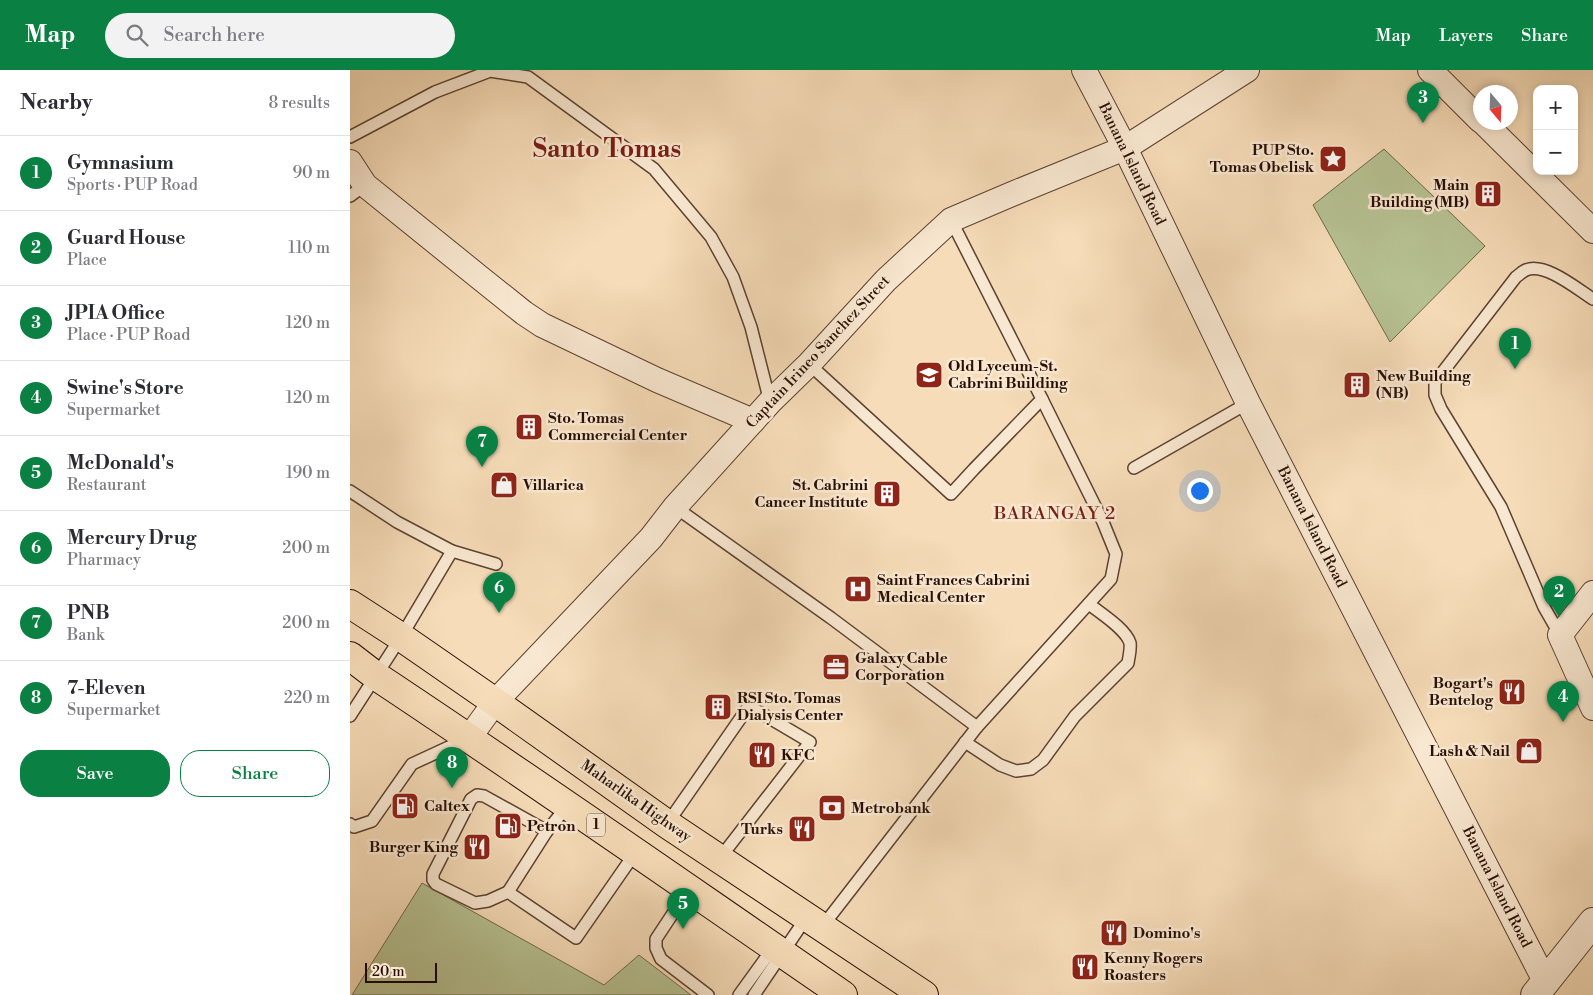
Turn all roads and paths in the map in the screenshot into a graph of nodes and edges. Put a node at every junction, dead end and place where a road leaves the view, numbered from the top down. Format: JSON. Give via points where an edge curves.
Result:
{"nodes":[{"id":1,"x":1084,"y":70,"type":"edge"},
{"id":2,"x":1247,"y":70,"type":"edge"},
{"id":3,"x":1430,"y":70,"type":"edge"},
{"id":4,"x":1473,"y":113,"type":"edge"},
{"id":5,"x":1491,"y":130,"type":"edge"},
{"id":6,"x":350,"y":137,"type":"edge"},
{"id":7,"x":1125,"y":148,"type":"junction"},
{"id":8,"x":350,"y":162,"type":"edge"},
{"id":9,"x":357,"y":190,"type":"edge"},
{"id":10,"x":951,"y":220,"type":"junction"},
{"id":11,"x":1593,"y":231,"type":"edge"},
{"id":12,"x":1593,"y":299,"type":"edge"},
{"id":13,"x":809,"y":364,"type":"junction"},
{"id":14,"x":1042,"y":399,"type":"junction"},
{"id":15,"x":770,"y":402,"type":"junction"},
{"id":16,"x":1248,"y":404,"type":"junction"},
{"id":17,"x":753,"y":421,"type":"junction"},
{"id":18,"x":1134,"y":468,"type":"dead end"},
{"id":19,"x":350,"y":490,"type":"edge"},
{"id":20,"x":675,"y":507,"type":"junction"},
{"id":21,"x":452,"y":551,"type":"junction"},
{"id":22,"x":496,"y":564,"type":"dead end"},
{"id":23,"x":1593,"y":593,"type":"edge"},
{"id":24,"x":350,"y":604,"type":"edge"},
{"id":25,"x":1089,"y":604,"type":"junction"},
{"id":26,"x":1560,"y":635,"type":"junction"},
{"id":27,"x":400,"y":637,"type":"junction"},
{"id":28,"x":350,"y":656,"type":"edge"},
{"id":29,"x":376,"y":676,"type":"junction"},
{"id":30,"x":495,"y":702,"type":"junction"},
{"id":31,"x":1593,"y":708,"type":"edge"},
{"id":32,"x":350,"y":716,"type":"edge"},
{"id":33,"x":977,"y":727,"type":"junction"},
{"id":34,"x":469,"y":738,"type":"junction"},
{"id":35,"x":965,"y":742,"type":"junction"},
{"id":36,"x":568,"y":805,"type":"junction"},
{"id":37,"x":350,"y":824,"type":"edge"},
{"id":38,"x":667,"y":824,"type":"junction"},
{"id":39,"x":547,"y":831,"type":"junction"},
{"id":40,"x":635,"y":853,"type":"junction"},
{"id":41,"x":720,"y":858,"type":"junction"},
{"id":42,"x":689,"y":889,"type":"junction"},
{"id":43,"x":508,"y":892,"type":"junction"},
{"id":44,"x":1593,"y":922,"type":"edge"},
{"id":45,"x":814,"y":923,"type":"junction"},
{"id":46,"x":778,"y":950,"type":"junction"},
{"id":47,"x":1540,"y":988,"type":"edge"},
{"id":48,"x":708,"y":995,"type":"edge"},
{"id":49,"x":740,"y":995,"type":"edge"},
{"id":50,"x":754,"y":995,"type":"edge"},
{"id":51,"x":843,"y":995,"type":"edge"},
{"id":52,"x":924,"y":995,"type":"edge"}],
"edges":[{"from":1,"to":7,"type":"street","name":"Banana Island Road"},
{"from":2,"to":7,"type":"street","name":"Captain Irineo Sanchez Street"},
{"from":3,"to":4,"type":"street"},
{"from":5,"to":11,"type":"street"},
{"from":6,"to":15,"type":"lane","via":[[435,92],[490,72],[528,77],[654,169],[712,237],[733,277],[751,327]]},
{"from":7,"to":10,"type":"street","name":"Captain Irineo Sanchez Street"},
{"from":7,"to":16,"type":"street","name":"Banana Island Road"},
{"from":8,"to":9,"type":"street"},
{"from":9,"to":17,"type":"street","via":[[542,325]]},
{"from":10,"to":13,"type":"street","name":"Captain Irineo Sanchez Street","via":[[886,280]]},
{"from":10,"to":14,"type":"lane"},
{"from":12,"to":26,"type":"lane","via":[[1553,273],[1526,270],[1516,277],[1435,382],[1434,395],[1501,507],[1544,607]]},
{"from":13,"to":14,"type":"lane","via":[[951,494]]},
{"from":13,"to":15,"type":"street","name":"Captain Irineo Sanchez Street"},
{"from":14,"to":25,"type":"lane","via":[[1116,554],[1111,579]]},
{"from":15,"to":17,"type":"street","name":"Captain Irineo Sanchez Street"},
{"from":16,"to":18,"type":"lane"},
{"from":16,"to":47,"type":"street","name":"Banana Island Road"},
{"from":17,"to":20,"type":"street","name":"Captain Irineo Sanchez Street"},
{"from":19,"to":21,"type":"lane","via":[[397,522]]},
{"from":20,"to":30,"type":"street","name":"Captain Irineo Sanchez Street","via":[[651,538]]},
{"from":20,"to":33,"type":"lane"},
{"from":21,"to":22,"type":"lane"},
{"from":21,"to":27,"type":"lane"},
{"from":23,"to":26,"type":"street"},
{"from":24,"to":27,"type":"highway","name":"Maharlika Highway"},
{"from":25,"to":33,"type":"lane"},
{"from":25,"to":35,"type":"lane","via":[[1121,630],[1130,642],[1128,663],[1075,716],[1043,760],[1030,769],[1016,771],[1000,765]]},
{"from":26,"to":31,"type":"street"},
{"from":27,"to":29,"type":"lane"},
{"from":27,"to":30,"type":"highway","name":"Maharlika Highway"},
{"from":28,"to":29,"type":"highway","number":"1"},
{"from":29,"to":32,"type":"lane"},
{"from":29,"to":34,"type":"highway","number":"1"},
{"from":30,"to":34,"type":"street","name":"Captain Irineo Sanchez Street"},
{"from":30,"to":38,"type":"highway","name":"Maharlika Highway"},
{"from":33,"to":35,"type":"lane"},
{"from":34,"to":36,"type":"highway","number":"1"},
{"from":34,"to":37,"type":"lane","via":[[412,764],[372,821],[354,827]]},
{"from":35,"to":45,"type":"lane"},
{"from":36,"to":39,"type":"lane"},
{"from":36,"to":40,"type":"highway","number":"1"},
{"from":38,"to":41,"type":"highway","name":"Maharlika Highway"},
{"from":38,"to":41,"type":"lane","via":[[749,706],[810,742]]},
{"from":39,"to":43,"type":"lane"},
{"from":39,"to":43,"type":"lane","via":[[484,796],[477,795],[471,799],[433,874],[433,880],[475,903]]},
{"from":40,"to":42,"type":"highway","number":"1"},
{"from":40,"to":43,"type":"lane","via":[[576,938]]},
{"from":41,"to":45,"type":"highway","name":"Maharlika Highway"},
{"from":42,"to":46,"type":"highway","number":"1"},
{"from":42,"to":48,"type":"lane","via":[[656,939],[656,948],[661,959]]},
{"from":44,"to":47,"type":"street"},
{"from":45,"to":46,"type":"lane"},
{"from":45,"to":52,"type":"highway","name":"Maharlika Highway"},
{"from":46,"to":49,"type":"lane"},
{"from":46,"to":50,"type":"lane"},
{"from":46,"to":51,"type":"highway","number":"1"}]}
